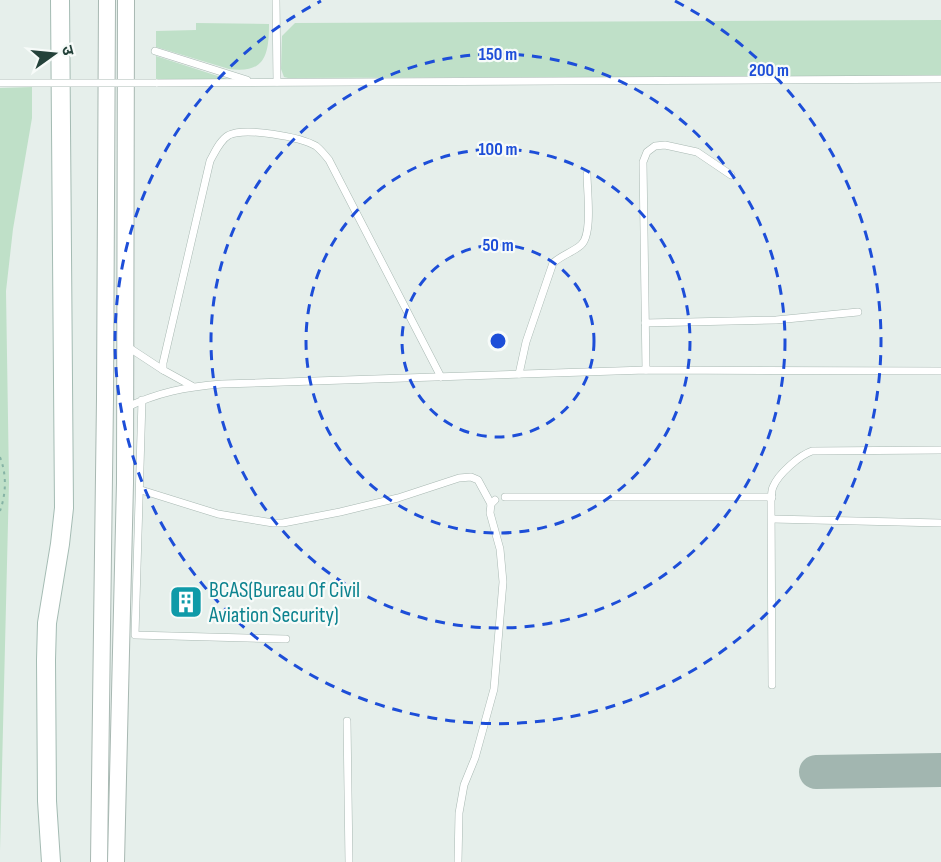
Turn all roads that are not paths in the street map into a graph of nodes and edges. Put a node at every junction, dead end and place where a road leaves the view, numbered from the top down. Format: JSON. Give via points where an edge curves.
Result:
{"nodes":[{"id":1,"x":60,"y":0,"type":"edge"},
{"id":2,"x":107,"y":0,"type":"edge"},
{"id":3,"x":126,"y":0,"type":"edge"},
{"id":4,"x":276,"y":0,"type":"edge"},
{"id":5,"x":156,"y":51,"type":"dead end"},
{"id":6,"x":941,"y":79,"type":"edge"},
{"id":7,"x":253,"y":82,"type":"junction"},
{"id":8,"x":277,"y":82,"type":"junction"},
{"id":9,"x":0,"y":83,"type":"edge"},
{"id":10,"x":587,"y":174,"type":"dead end"},
{"id":11,"x":731,"y":175,"type":"dead end"},
{"id":12,"x":858,"y":312,"type":"dead end"},
{"id":13,"x":645,"y":323,"type":"junction"},
{"id":14,"x":126,"y":346,"type":"junction"},
{"id":15,"x":163,"y":370,"type":"junction"},
{"id":16,"x":646,"y":370,"type":"junction"},
{"id":17,"x":941,"y":371,"type":"edge"},
{"id":18,"x":519,"y":375,"type":"junction"},
{"id":19,"x":441,"y":377,"type":"junction"},
{"id":20,"x":192,"y":386,"type":"junction"},
{"id":21,"x":142,"y":400,"type":"junction"},
{"id":22,"x":125,"y":408,"type":"junction"},
{"id":23,"x":941,"y":450,"type":"edge"},
{"id":24,"x":141,"y":490,"type":"junction"},
{"id":25,"x":505,"y":497,"type":"dead end"},
{"id":26,"x":772,"y":497,"type":"junction"},
{"id":27,"x":772,"y":519,"type":"junction"},
{"id":28,"x":941,"y":523,"type":"edge"},
{"id":29,"x":286,"y":639,"type":"dead end"},
{"id":30,"x":772,"y":685,"type":"dead end"},
{"id":31,"x":347,"y":721,"type":"dead end"},
{"id":32,"x":51,"y":862,"type":"edge"},
{"id":33,"x":99,"y":862,"type":"edge"},
{"id":34,"x":116,"y":862,"type":"edge"},
{"id":35,"x":349,"y":862,"type":"edge"},
{"id":36,"x":458,"y":862,"type":"edge"}],
"edges":[{"from":1,"to":32,"type":"main road","via":[[64,508],[47,623]]},
{"from":2,"to":33,"type":"street"},
{"from":3,"to":14,"type":"street"},
{"from":4,"to":8,"type":"lane"},
{"from":5,"to":7,"type":"lane"},
{"from":6,"to":8,"type":"lane"},
{"from":7,"to":8,"type":"lane"},
{"from":7,"to":9,"type":"lane","bridge":true},
{"from":10,"to":18,"type":"lane","via":[[585,241],[553,263]]},
{"from":11,"to":13,"type":"lane","via":[[697,152],[666,145],[646,152]]},
{"from":12,"to":13,"type":"lane","via":[[776,320]]},
{"from":13,"to":16,"type":"lane"},
{"from":14,"to":15,"type":"lane"},
{"from":14,"to":22,"type":"street"},
{"from":15,"to":19,"type":"lane","via":[[210,161],[227,136],[253,132],[304,141],[318,147],[329,160]]},
{"from":15,"to":20,"type":"lane"},
{"from":16,"to":17,"type":"lane"},
{"from":16,"to":18,"type":"lane"},
{"from":18,"to":19,"type":"lane"},
{"from":19,"to":20,"type":"lane"},
{"from":20,"to":21,"type":"lane"},
{"from":21,"to":22,"type":"lane"},
{"from":21,"to":24,"type":"lane"},
{"from":22,"to":34,"type":"street"},
{"from":23,"to":26,"type":"lane","via":[[804,454],[777,479]]},
{"from":24,"to":29,"type":"lane","via":[[135,635]]},
{"from":24,"to":36,"type":"lane","via":[[218,514],[283,523],[398,498],[459,478],[478,480],[493,502],[490,513],[500,549],[503,582],[501,624],[494,689],[464,785]]},
{"from":25,"to":26,"type":"lane"},
{"from":26,"to":27,"type":"lane"},
{"from":27,"to":28,"type":"lane"},
{"from":27,"to":30,"type":"lane"},
{"from":31,"to":35,"type":"lane"}]}
